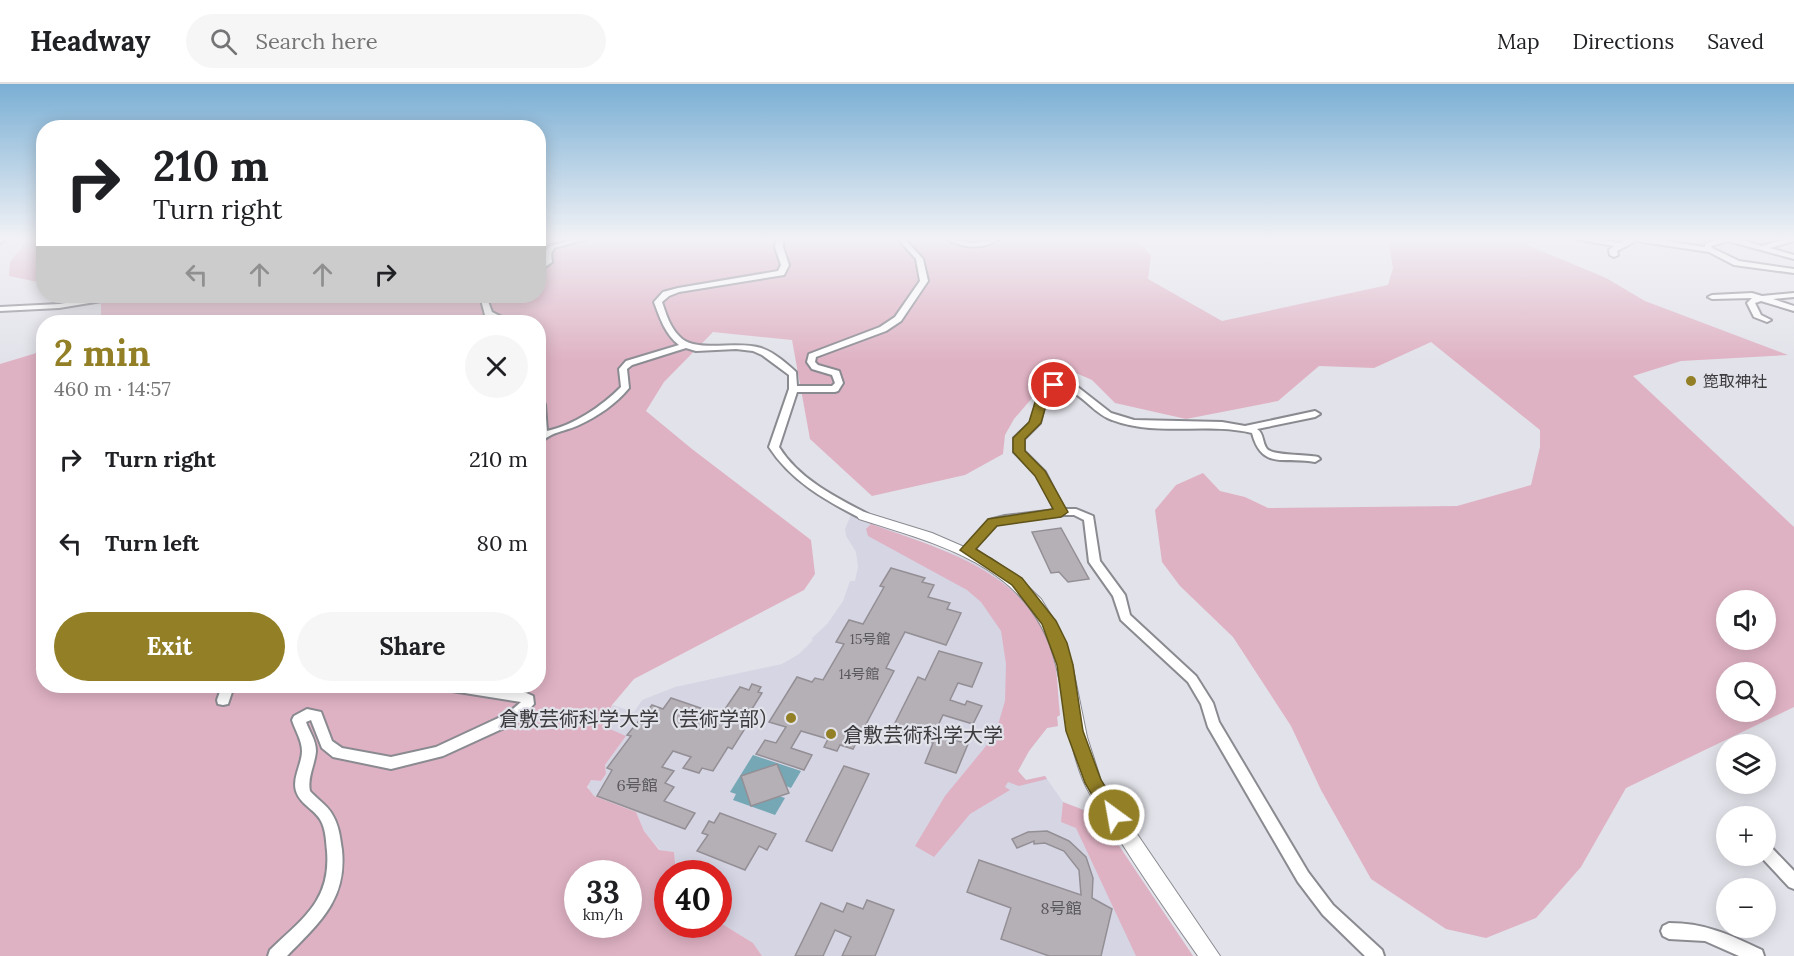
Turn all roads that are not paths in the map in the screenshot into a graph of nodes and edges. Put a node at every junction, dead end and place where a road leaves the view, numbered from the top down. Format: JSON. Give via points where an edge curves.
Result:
{"nodes":[{"id":1,"x":740,"y":280,"type":"edge"},
{"id":2,"x":924,"y":280,"type":"edge"},
{"id":3,"x":1794,"y":295,"type":"edge"},
{"id":4,"x":1712,"y":297,"type":"dead end"},
{"id":5,"x":1764,"y":297,"type":"junction"},
{"id":6,"x":77,"y":303,"type":"edge"},
{"id":7,"x":0,"y":309,"type":"edge"},
{"id":8,"x":1794,"y":309,"type":"edge"},
{"id":9,"x":1767,"y":320,"type":"dead end"},
{"id":10,"x":684,"y":346,"type":"junction"},
{"id":11,"x":793,"y":389,"type":"junction"},
{"id":12,"x":1315,"y":414,"type":"dead end"},
{"id":13,"x":1246,"y":428,"type":"junction"},
{"id":14,"x":546,"y":436,"type":"edge"},
{"id":15,"x":1315,"y":459,"type":"dead end"},
{"id":16,"x":1061,"y":512,"type":"junction"},
{"id":17,"x":864,"y":516,"type":"joint"},
{"id":18,"x":967,"y":550,"type":"junction"},
{"id":19,"x":226,"y":693,"type":"edge"},
{"id":20,"x":497,"y":693,"type":"edge"},
{"id":21,"x":223,"y":700,"type":"dead end"},
{"id":22,"x":1776,"y":863,"type":"edge"},
{"id":23,"x":1794,"y":882,"type":"edge"},
{"id":24,"x":1669,"y":931,"type":"dead end"},
{"id":25,"x":276,"y":956,"type":"edge"},
{"id":26,"x":1210,"y":956,"type":"edge"},
{"id":27,"x":1376,"y":956,"type":"edge"},
{"id":28,"x":1756,"y":956,"type":"edge"}],
"edges":[{"from":1,"to":10,"type":"street","via":[[678,290],[658,302],[664,322]]},
{"from":2,"to":11,"type":"street","via":[[898,319],[883,329],[812,356],[815,367],[836,373],[839,383],[835,389]]},
{"from":3,"to":5,"type":"street"},
{"from":4,"to":5,"type":"street"},
{"from":5,"to":8,"type":"street"},
{"from":5,"to":9,"type":"street","via":[[1751,303],[1758,317]]},
{"from":6,"to":7,"type":"street"},
{"from":10,"to":11,"type":"street","via":[[700,351],[754,349],[771,356],[793,374]]},
{"from":10,"to":14,"type":"street","via":[[629,363],[623,369],[625,388],[619,394],[576,423]]},
{"from":11,"to":17,"type":"street","via":[[774,447],[781,460],[838,503]]},
{"from":12,"to":13,"type":"street"},
{"from":13,"to":15,"type":"street","via":[[1256,430],[1259,448],[1264,453]]},
{"from":13,"to":16,"type":"street","via":[[1115,419],[1075,389],[1054,385],[1044,389],[1035,423],[1019,438],[1019,452],[1041,474]]},
{"from":16,"to":18,"type":"street","via":[[993,522]]},
{"from":16,"to":27,"type":"street","via":[[1076,512],[1089,518],[1095,562],[1119,596],[1125,617],[1201,691],[1236,764],[1303,878],[1328,910]]},
{"from":17,"to":18,"type":"street"},
{"from":18,"to":26,"type":"street","via":[[1017,581],[1049,621],[1065,665],[1075,731],[1094,783]]},
{"from":19,"to":21,"type":"street"},
{"from":20,"to":25,"type":"street","via":[[522,697],[528,704],[512,718],[438,752],[391,763],[338,753],[327,744],[316,716],[307,714],[299,720],[309,751],[303,793],[329,820],[335,879],[326,904]]},
{"from":22,"to":23,"type":"street"},
{"from":24,"to":28,"type":"street","via":[[1708,933]]}]}
